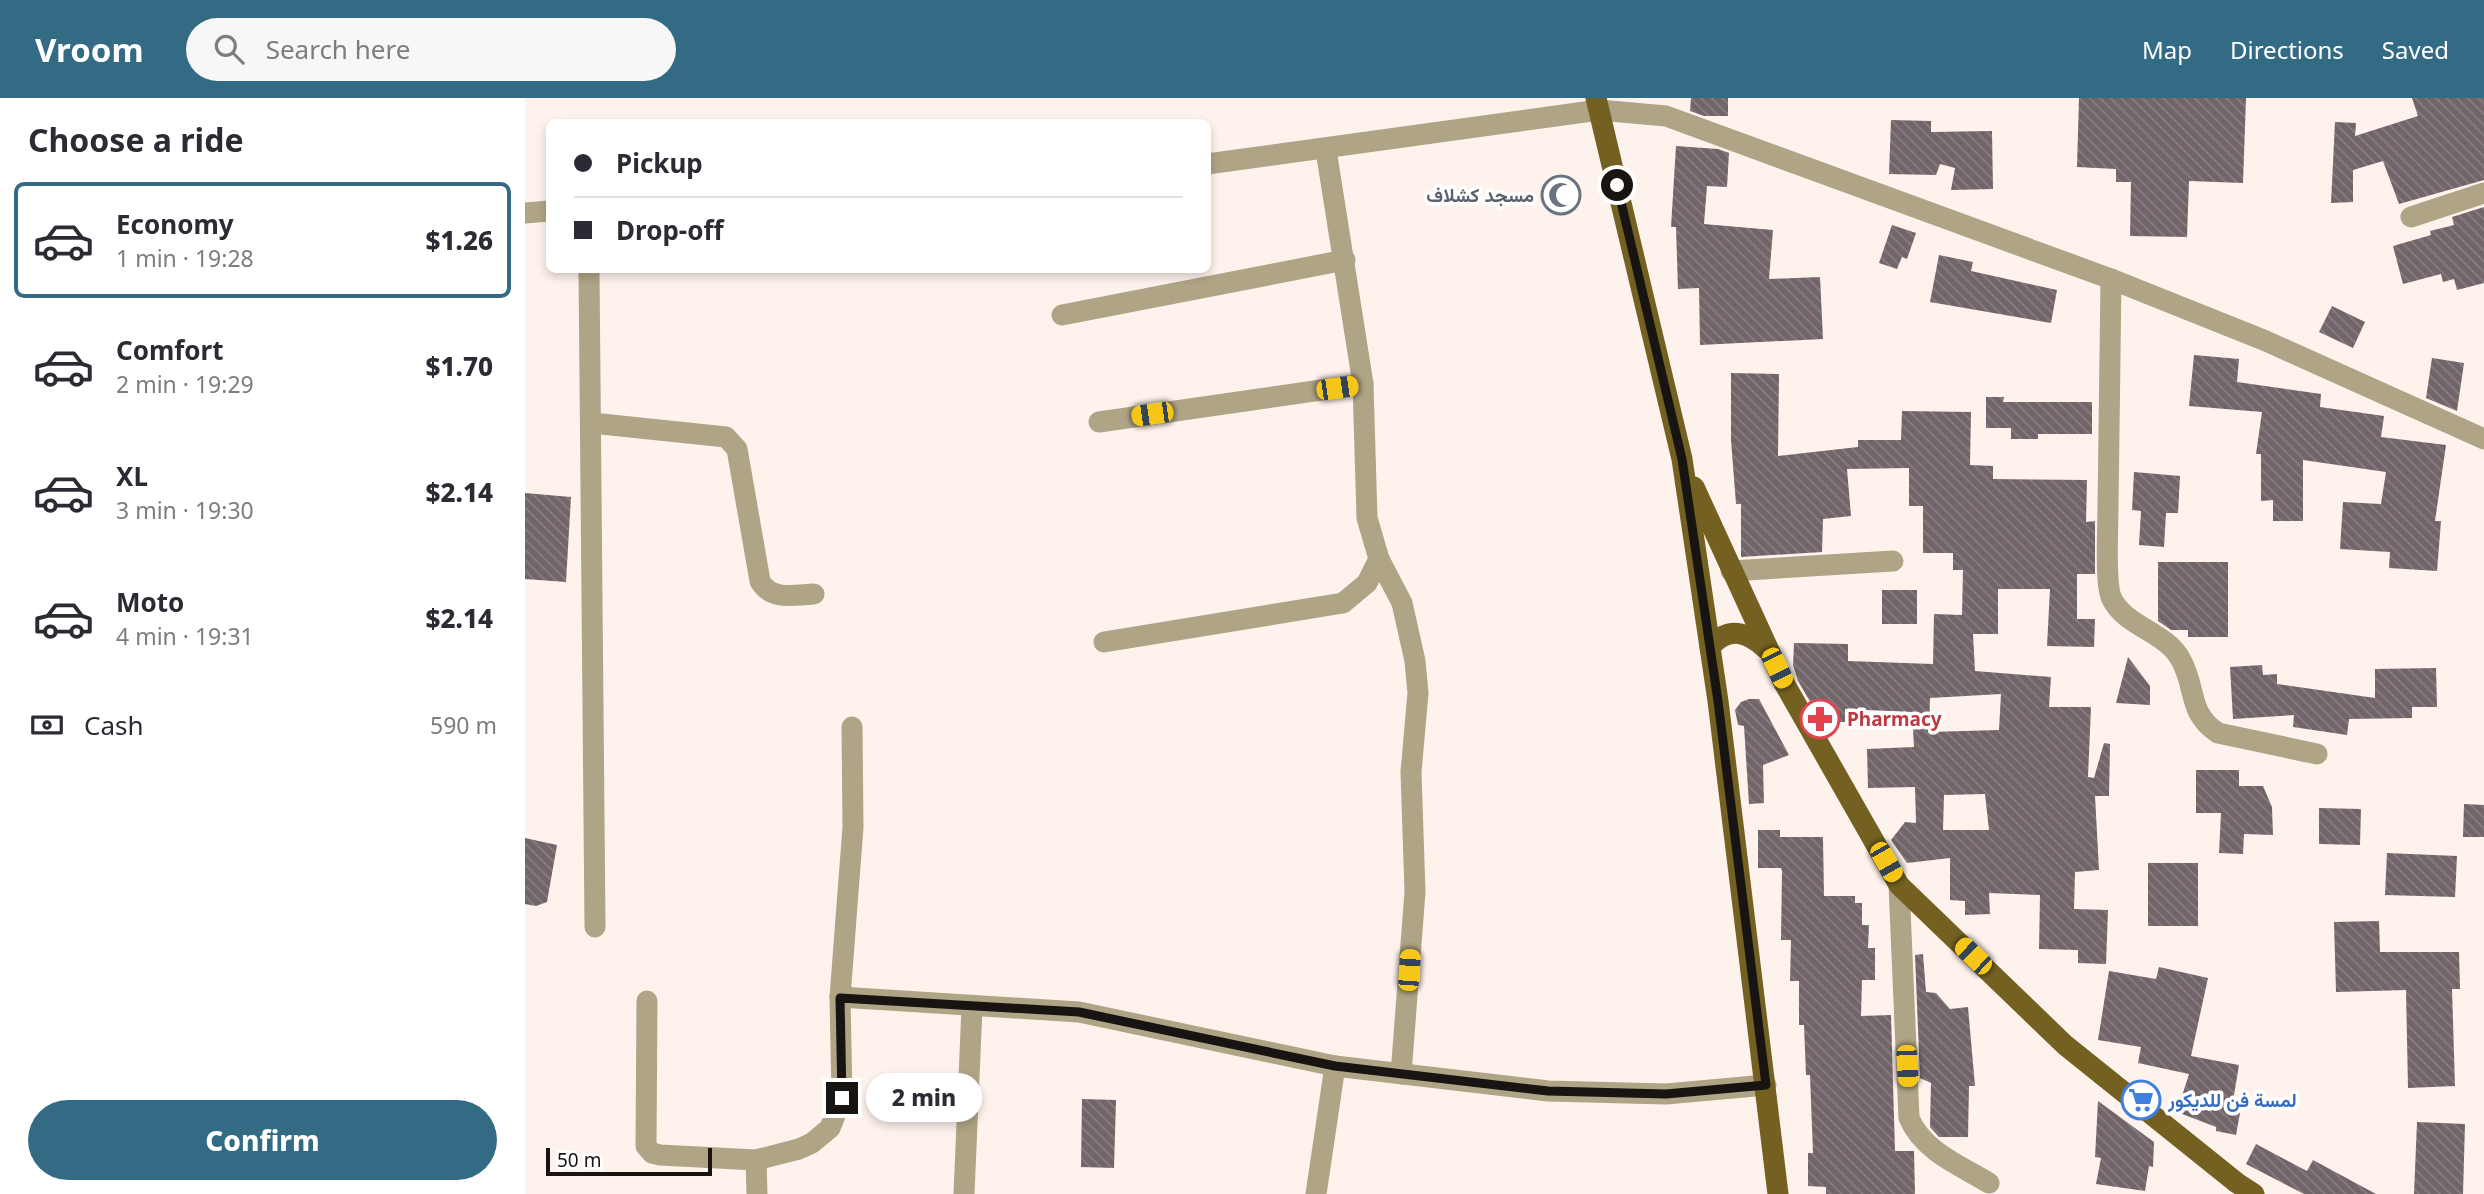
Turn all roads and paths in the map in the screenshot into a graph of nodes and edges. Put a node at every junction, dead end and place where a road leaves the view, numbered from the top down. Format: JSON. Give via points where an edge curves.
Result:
{"nodes":[{"id":1,"x":1598,"y":104,"type":"edge"},
{"id":2,"x":1326,"y":150,"type":"junction"},
{"id":3,"x":1211,"y":164,"type":"edge"},
{"id":4,"x":2484,"y":193,"type":"edge"},
{"id":5,"x":546,"y":211,"type":"edge"},
{"id":6,"x":525,"y":213,"type":"edge"},
{"id":7,"x":2410,"y":217,"type":"dead end"},
{"id":8,"x":1345,"y":260,"type":"junction"},
{"id":9,"x":590,"y":273,"type":"edge"},
{"id":10,"x":2111,"y":279,"type":"junction"},
{"id":11,"x":1062,"y":315,"type":"dead end"},
{"id":12,"x":1363,"y":384,"type":"junction"},
{"id":13,"x":1099,"y":422,"type":"dead end"},
{"id":14,"x":592,"y":423,"type":"junction"},
{"id":15,"x":2484,"y":439,"type":"edge"},
{"id":16,"x":1682,"y":459,"type":"junction"},
{"id":17,"x":1380,"y":559,"type":"junction"},
{"id":18,"x":1893,"y":561,"type":"dead end"},
{"id":19,"x":1731,"y":571,"type":"junction"},
{"id":20,"x":814,"y":594,"type":"dead end"},
{"id":21,"x":1104,"y":642,"type":"dead end"},
{"id":22,"x":1710,"y":647,"type":"junction"},
{"id":23,"x":1770,"y":653,"type":"junction"},
{"id":24,"x":852,"y":727,"type":"dead end"},
{"id":25,"x":2317,"y":754,"type":"dead end"},
{"id":26,"x":1899,"y":885,"type":"junction"},
{"id":27,"x":595,"y":927,"type":"dead end"},
{"id":28,"x":840,"y":998,"type":"junction"},
{"id":29,"x":647,"y":1001,"type":"dead end"},
{"id":30,"x":972,"y":1007,"type":"junction"},
{"id":31,"x":1335,"y":1066,"type":"junction"},
{"id":32,"x":1401,"y":1074,"type":"junction"},
{"id":33,"x":1766,"y":1085,"type":"junction"},
{"id":34,"x":756,"y":1160,"type":"junction"},
{"id":35,"x":1989,"y":1183,"type":"dead end"},
{"id":36,"x":757,"y":1194,"type":"edge"},
{"id":37,"x":964,"y":1194,"type":"edge"},
{"id":38,"x":1316,"y":1194,"type":"edge"},
{"id":39,"x":1778,"y":1194,"type":"edge"},
{"id":40,"x":2254,"y":1194,"type":"edge"}],
"edges":[{"from":1,"to":2,"type":"street"},
{"from":1,"to":10,"type":"street","via":[[1666,116]]},
{"from":1,"to":16,"type":"main road"},
{"from":2,"to":3,"type":"street"},
{"from":2,"to":8,"type":"street"},
{"from":4,"to":7,"type":"street"},
{"from":5,"to":6,"type":"street"},
{"from":8,"to":11,"type":"street"},
{"from":8,"to":12,"type":"street"},
{"from":9,"to":14,"type":"street"},
{"from":10,"to":15,"type":"street","via":[[2266,341]]},
{"from":10,"to":25,"type":"street","via":[[2110,596],[2120,611],[2171,645],[2182,660],[2196,713],[2205,724],[2218,733]]},
{"from":12,"to":13,"type":"street"},
{"from":12,"to":17,"type":"street","via":[[1367,518]]},
{"from":14,"to":20,"type":"street","via":[[726,437],[737,449],[765,590]]},
{"from":14,"to":27,"type":"street"},
{"from":16,"to":19,"type":"main road"},
{"from":16,"to":22,"type":"main road"},
{"from":17,"to":21,"type":"street","via":[[1367,583],[1343,603]]},
{"from":17,"to":32,"type":"street","via":[[1402,603],[1418,694],[1411,772],[1415,892]]},
{"from":18,"to":19,"type":"street"},
{"from":19,"to":23,"type":"main road"},
{"from":22,"to":23,"type":"main road","via":[[1724,634],[1735,632],[1755,639]]},
{"from":22,"to":33,"type":"main road"},
{"from":23,"to":26,"type":"main road"},
{"from":24,"to":28,"type":"street","via":[[852,827]]},
{"from":26,"to":35,"type":"street","via":[[1909,1118],[1917,1136],[1930,1147]]},
{"from":26,"to":40,"type":"main road","via":[[2065,1045]]},
{"from":28,"to":30,"type":"street"},
{"from":28,"to":34,"type":"street","via":[[842,1098],[830,1128],[799,1149]]},
{"from":29,"to":34,"type":"street","via":[[646,1146],[660,1155]]},
{"from":30,"to":31,"type":"street","via":[[1079,1012]]},
{"from":30,"to":37,"type":"street"},
{"from":31,"to":32,"type":"street"},
{"from":31,"to":38,"type":"street"},
{"from":32,"to":33,"type":"street","via":[[1548,1091],[1666,1094]]},
{"from":33,"to":39,"type":"main road"},
{"from":34,"to":36,"type":"street"}]}
